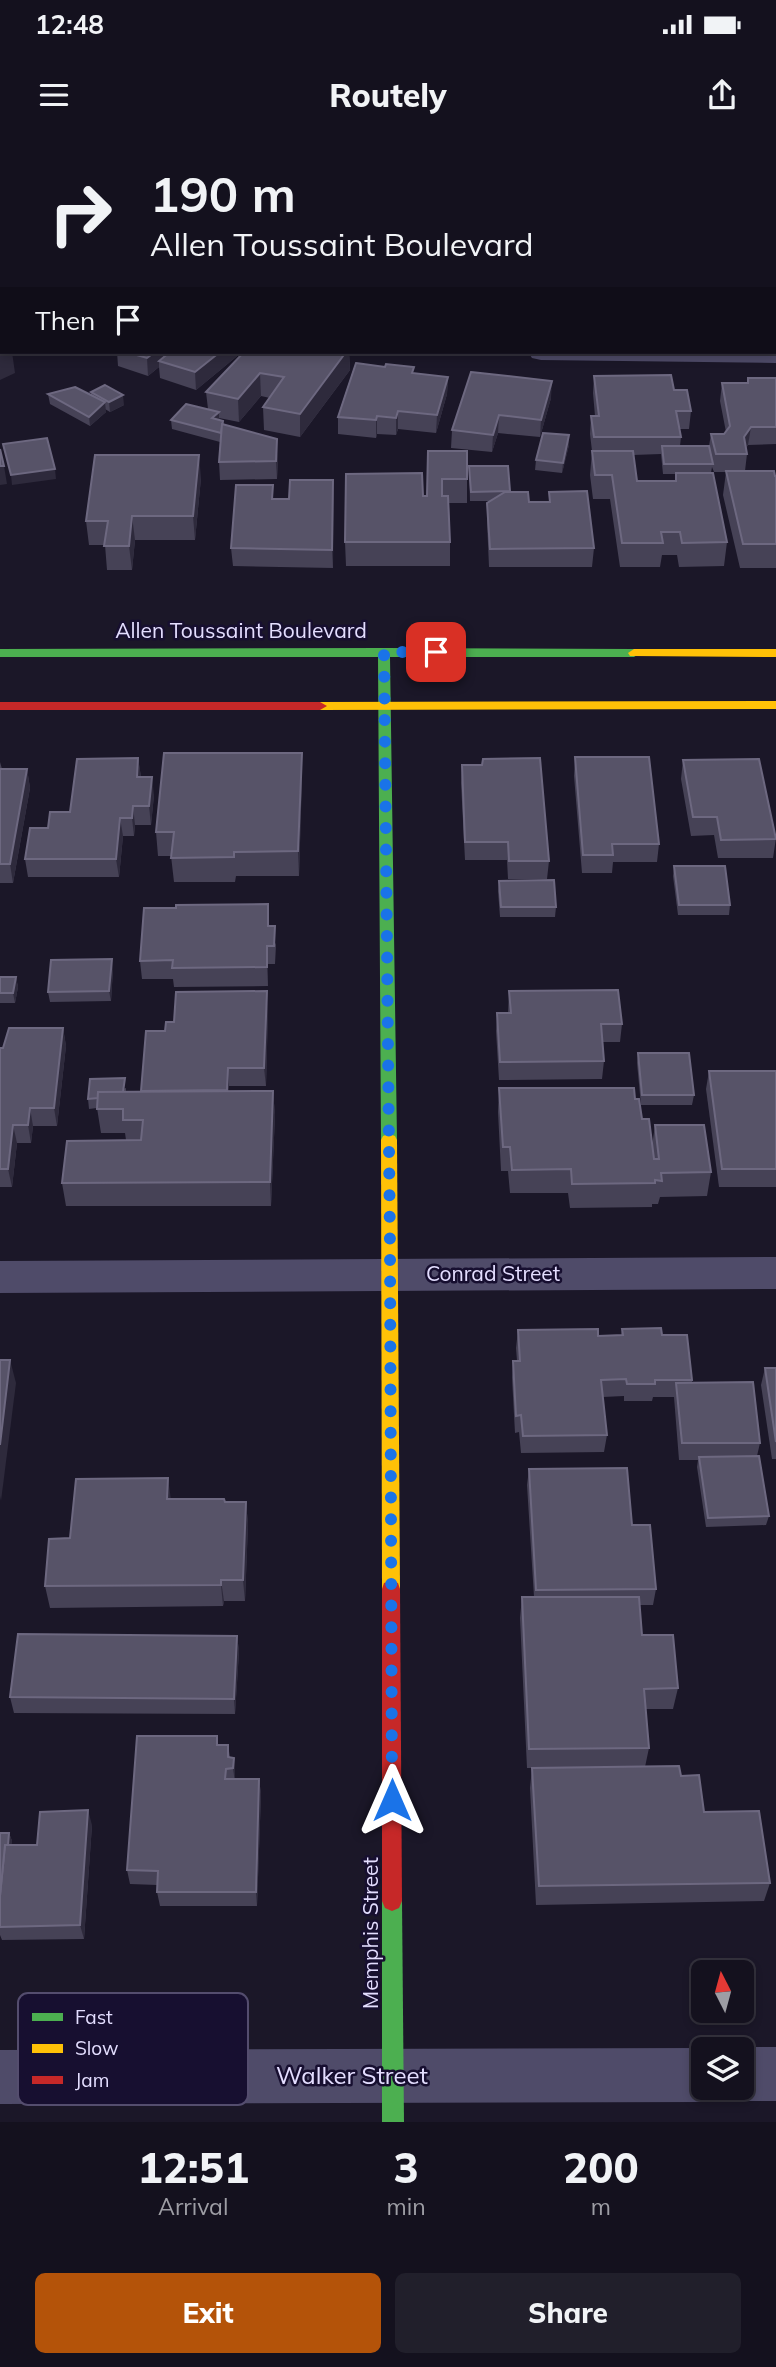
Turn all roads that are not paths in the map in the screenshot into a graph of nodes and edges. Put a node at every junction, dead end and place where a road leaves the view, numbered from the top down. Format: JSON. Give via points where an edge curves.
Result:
{"nodes":[{"id":1,"x":698,"y":354,"type":"edge"},
{"id":2,"x":776,"y":355,"type":"edge"},
{"id":3,"x":384,"y":652,"type":"junction"},
{"id":4,"x":0,"y":653,"type":"edge"},
{"id":5,"x":776,"y":653,"type":"edge"},
{"id":6,"x":384,"y":705,"type":"junction"},
{"id":7,"x":776,"y":705,"type":"edge"},
{"id":8,"x":0,"y":706,"type":"edge"},
{"id":9,"x":776,"y":1273,"type":"edge"},
{"id":10,"x":390,"y":1275,"type":"junction"},
{"id":11,"x":0,"y":1277,"type":"edge"},
{"id":12,"x":754,"y":2074,"type":"edge"},
{"id":13,"x":776,"y":2074,"type":"edge"},
{"id":14,"x":691,"y":2075,"type":"edge"},
{"id":15,"x":0,"y":2077,"type":"edge"},
{"id":16,"x":18,"y":2078,"type":"edge"},
{"id":17,"x":248,"y":2091,"type":"edge"},
{"id":18,"x":392,"y":2099,"type":"edge"}],
"edges":[{"from":1,"to":2,"type":"street"},
{"from":3,"to":4,"type":"main road","name":"Allen Toussaint Boulevard","via":[[88,659]]},
{"from":3,"to":5,"type":"main road","name":"Allen Toussaint Boulevard"},
{"from":3,"to":6,"type":"main road","name":"Memphis Street"},
{"from":6,"to":7,"type":"main road"},
{"from":6,"to":8,"type":"main road","via":[[83,699]]},
{"from":6,"to":10,"type":"main road","name":"Memphis Street"},
{"from":9,"to":10,"type":"street","name":"Conrad Street"},
{"from":10,"to":11,"type":"street","name":"Conrad Street"},
{"from":10,"to":18,"type":"main road","name":"Memphis Street"},
{"from":12,"to":13,"type":"street"},
{"from":14,"to":18,"type":"street","name":"Walker Street"},
{"from":15,"to":16,"type":"street","name":"Walker Street"},
{"from":17,"to":18,"type":"street","name":"Walker Street"}]}
